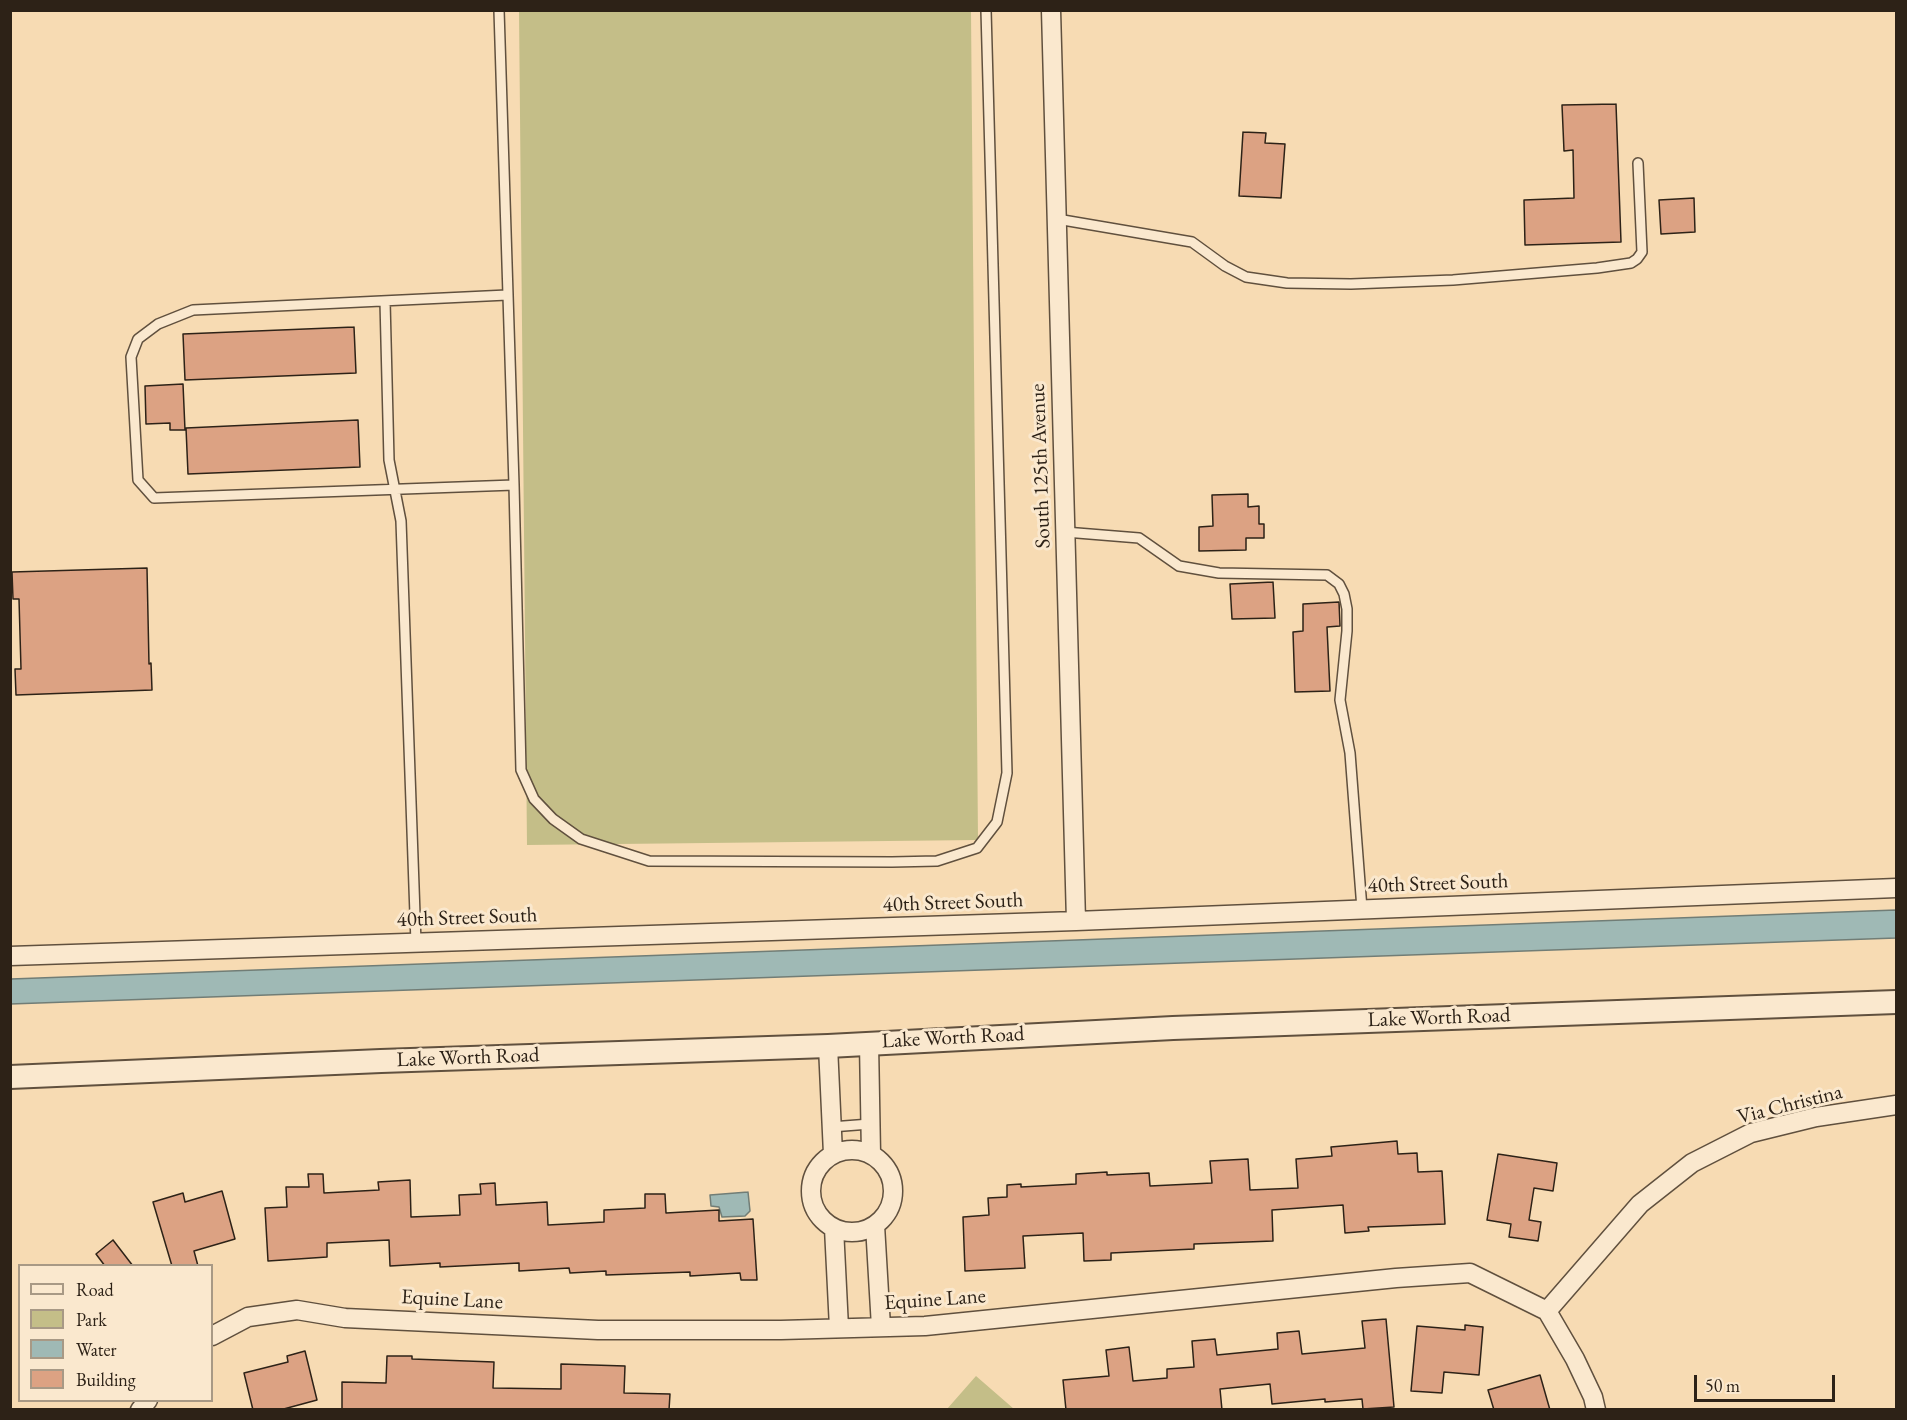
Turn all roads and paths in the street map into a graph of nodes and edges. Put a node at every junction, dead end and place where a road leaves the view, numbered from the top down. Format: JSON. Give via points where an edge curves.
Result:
{"nodes":[{"id":1,"x":499,"y":10,"type":"edge"},
{"id":2,"x":986,"y":10,"type":"edge"},
{"id":3,"x":1051,"y":10,"type":"edge"},
{"id":4,"x":1638,"y":163,"type":"dead end"},
{"id":5,"x":1057,"y":219,"type":"junction"},
{"id":6,"x":507,"y":295,"type":"junction"},
{"id":7,"x":385,"y":301,"type":"junction"},
{"id":8,"x":514,"y":485,"type":"junction"},
{"id":9,"x":395,"y":489,"type":"junction"},
{"id":10,"x":1065,"y":532,"type":"junction"},
{"id":11,"x":1896,"y":888,"type":"edge"},
{"id":12,"x":1362,"y":909,"type":"junction"},
{"id":13,"x":1076,"y":921,"type":"junction"},
{"id":14,"x":416,"y":943,"type":"junction"},
{"id":15,"x":10,"y":956,"type":"edge"},
{"id":16,"x":1896,"y":1002,"type":"edge"},
{"id":17,"x":869,"y":1043,"type":"junction"},
{"id":18,"x":828,"y":1046,"type":"junction"},
{"id":19,"x":10,"y":1077,"type":"edge"},
{"id":20,"x":1896,"y":1106,"type":"edge"},
{"id":21,"x":870,"y":1124,"type":"junction"},
{"id":22,"x":831,"y":1127,"type":"junction"},
{"id":23,"x":833,"y":1154,"type":"junction"},
{"id":24,"x":871,"y":1154,"type":"junction"},
{"id":25,"x":875,"y":1225,"type":"junction"},
{"id":26,"x":834,"y":1228,"type":"junction"},
{"id":27,"x":1547,"y":1311,"type":"junction"},
{"id":28,"x":881,"y":1327,"type":"junction"},
{"id":29,"x":839,"y":1328,"type":"junction"},
{"id":30,"x":213,"y":1335,"type":"edge"},
{"id":31,"x":1596,"y":1410,"type":"edge"}],
"edges":[{"from":1,"to":6,"type":"lane"},
{"from":2,"to":8,"type":"lane","via":[[1007,774],[997,822],[977,848],[937,861],[650,861],[581,839],[553,819],[534,799],[521,771]]},
{"from":3,"to":5,"type":"street","name":"South 125th Avenue"},
{"from":4,"to":5,"type":"lane","via":[[1642,252],[1631,262],[1597,268],[1453,280],[1287,283],[1246,277],[1192,242]]},
{"from":5,"to":10,"type":"street","name":"South 125th Avenue"},
{"from":6,"to":7,"type":"lane"},
{"from":6,"to":8,"type":"lane"},
{"from":7,"to":9,"type":"lane","via":[[389,460]]},
{"from":7,"to":9,"type":"lane","via":[[194,310],[158,324],[138,339],[131,357],[138,480],[154,498]]},
{"from":8,"to":9,"type":"lane"},
{"from":9,"to":14,"type":"lane","via":[[401,521]]},
{"from":10,"to":12,"type":"lane","via":[[1139,538],[1179,566],[1219,573],[1327,575],[1339,584],[1347,609],[1340,700],[1350,753]]},
{"from":10,"to":13,"type":"street","name":"South 125th Avenue"},
{"from":11,"to":12,"type":"street","name":"40th Street South"},
{"from":12,"to":13,"type":"street","name":"40th Street South"},
{"from":13,"to":14,"type":"street","name":"40th Street South"},
{"from":14,"to":15,"type":"street","name":"40th Street South"},
{"from":16,"to":17,"type":"street","name":"Lake Worth Road"},
{"from":17,"to":18,"type":"street","name":"Lake Worth Road"},
{"from":17,"to":21,"type":"street"},
{"from":18,"to":19,"type":"street","name":"Lake Worth Road"},
{"from":18,"to":22,"type":"street"},
{"from":20,"to":27,"type":"street","name":"Via Christina","via":[[1816,1117],[1751,1133],[1692,1163],[1640,1204]]},
{"from":21,"to":22,"type":"lane"},
{"from":21,"to":24,"type":"street"},
{"from":22,"to":23,"type":"street"},
{"from":23,"to":24,"type":"street","via":[[859,1150]]},
{"from":23,"to":26,"type":"street","via":[[815,1172],[811,1198],[823,1221]]},
{"from":24,"to":25,"type":"street","via":[[890,1174],[894,1189],[892,1203]]},
{"from":25,"to":26,"type":"street","via":[[862,1231]]},
{"from":25,"to":28,"type":"street"},
{"from":26,"to":29,"type":"street"},
{"from":27,"to":28,"type":"street","name":"Equine Lane","via":[[1470,1273],[925,1326]]},
{"from":27,"to":31,"type":"street","via":[[1575,1359]]},
{"from":28,"to":29,"type":"street","name":"Equine Lane"},
{"from":29,"to":30,"type":"street","name":"Equine Lane","via":[[598,1330],[345,1318],[297,1310],[248,1317]]}]}
